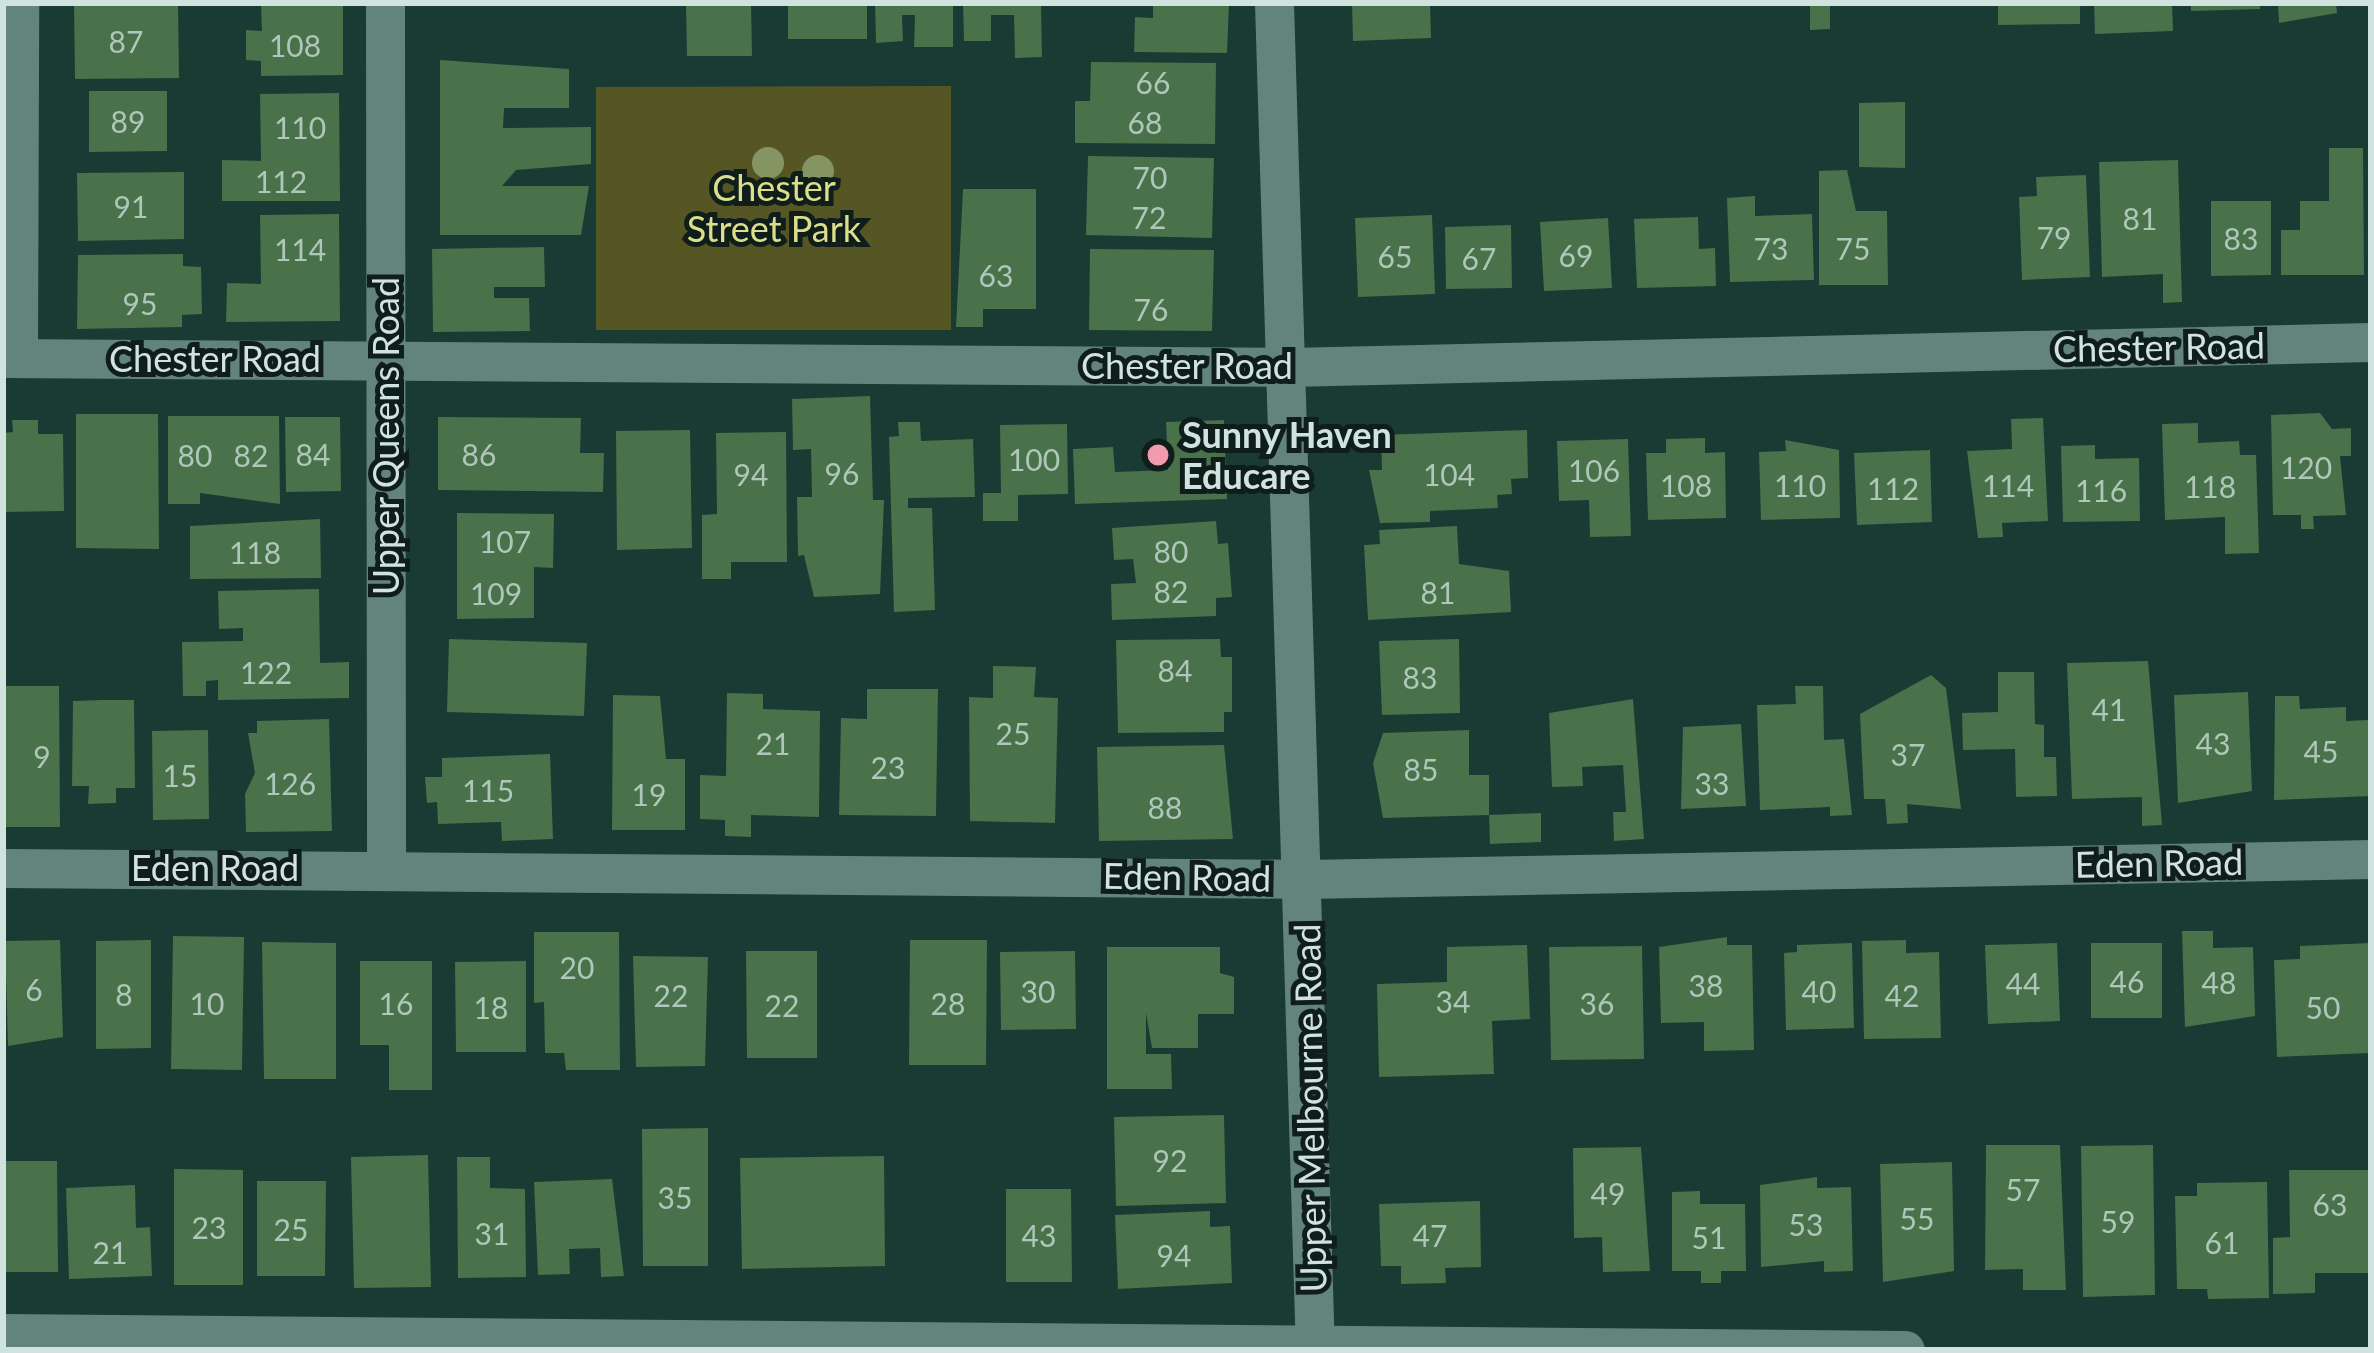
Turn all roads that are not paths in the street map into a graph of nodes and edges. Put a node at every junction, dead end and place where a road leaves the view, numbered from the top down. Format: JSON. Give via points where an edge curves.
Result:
{"nodes":[{"id":1,"x":19,"y":3,"type":"edge"},
{"id":2,"x":385,"y":3,"type":"edge"},
{"id":3,"x":1274,"y":3,"type":"edge"},
{"id":4,"x":2371,"y":342,"type":"edge"},
{"id":5,"x":11,"y":358,"type":"edge"},
{"id":6,"x":386,"y":360,"type":"junction"},
{"id":7,"x":1290,"y":367,"type":"junction"},
{"id":8,"x":2371,"y":859,"type":"edge"},
{"id":9,"x":3,"y":868,"type":"edge"},
{"id":10,"x":386,"y":868,"type":"junction"},
{"id":11,"x":1306,"y":879,"type":"junction"},
{"id":12,"x":3,"y":1333,"type":"edge"},
{"id":13,"x":1315,"y":1344,"type":"edge"},
{"id":14,"x":1905,"y":1350,"type":"edge"}],
"edges":[{"from":1,"to":5,"type":"street"},
{"from":2,"to":6,"type":"street","name":"Upper Queens Road"},
{"from":3,"to":7,"type":"street","name":"Upper Melbourne Road"},
{"from":4,"to":7,"type":"street","name":"Chester Road"},
{"from":5,"to":6,"type":"street","name":"Chester Road"},
{"from":6,"to":7,"type":"street","name":"Chester Road"},
{"from":6,"to":10,"type":"street","name":"Upper Queens Road"},
{"from":7,"to":11,"type":"street","name":"Upper Melbourne Road"},
{"from":8,"to":11,"type":"street","name":"Eden Road"},
{"from":9,"to":10,"type":"street","name":"Eden Road"},
{"from":10,"to":11,"type":"street","name":"Eden Road"},
{"from":11,"to":13,"type":"street","name":"Upper Melbourne Road"},
{"from":12,"to":13,"type":"street"},
{"from":13,"to":14,"type":"street"}]}
